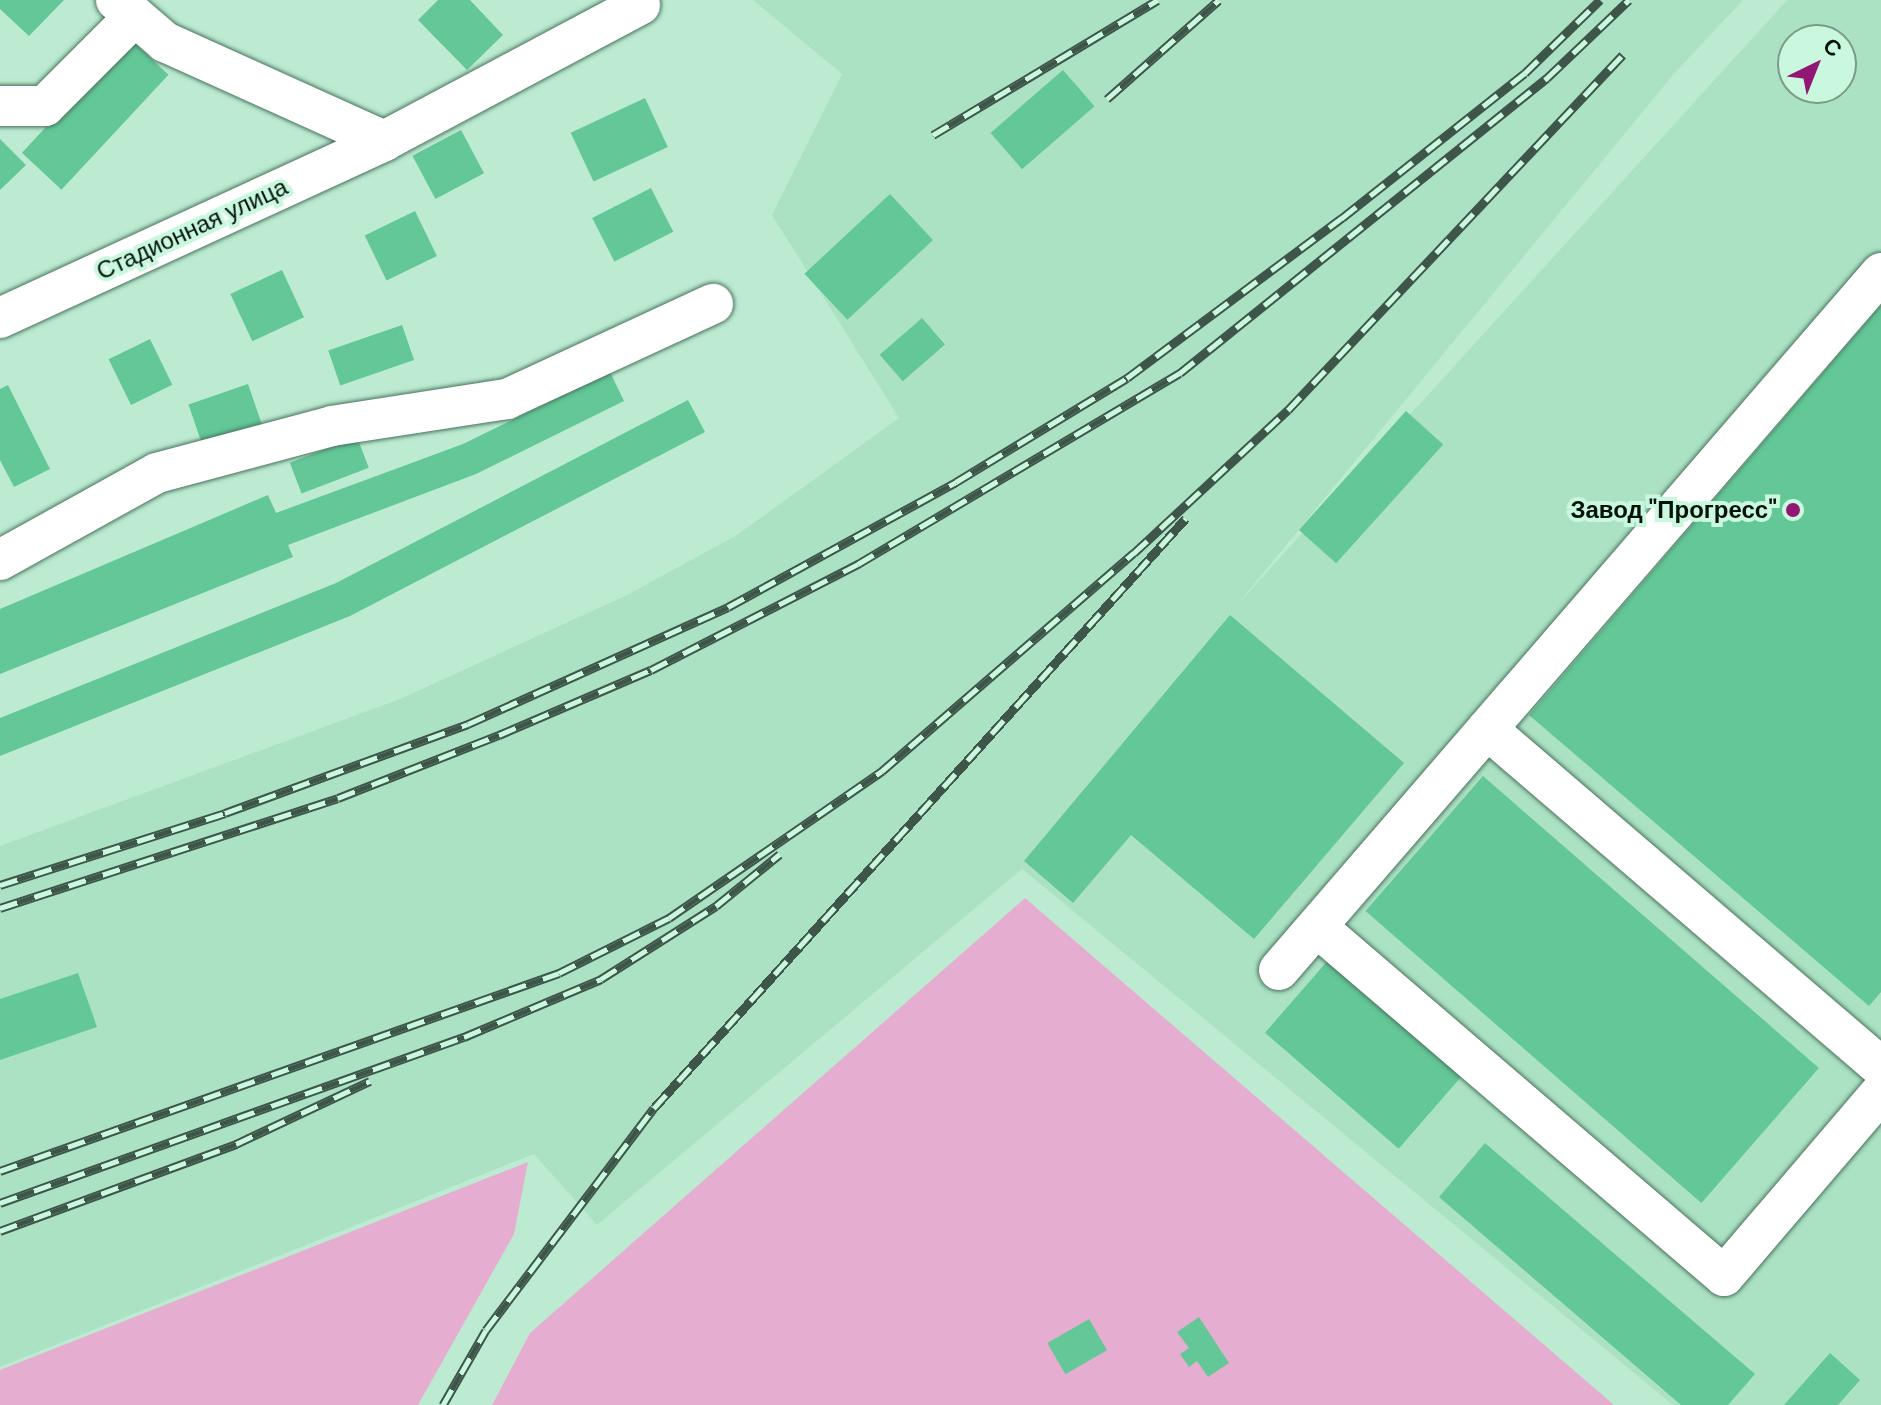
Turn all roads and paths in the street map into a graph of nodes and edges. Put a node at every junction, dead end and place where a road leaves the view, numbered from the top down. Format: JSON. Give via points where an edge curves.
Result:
{"nodes":[{"id":1,"x":640,"y":5,"type":"dead end"},
{"id":2,"x":125,"y":8,"type":"edge"},
{"id":3,"x":0,"y":106,"type":"edge"},
{"id":4,"x":384,"y":141,"type":"junction"},
{"id":5,"x":1881,"y":273,"type":"edge"},
{"id":6,"x":713,"y":304,"type":"dead end"},
{"id":7,"x":0,"y":318,"type":"edge"},
{"id":8,"x":0,"y":560,"type":"edge"},
{"id":9,"x":1487,"y":729,"type":"junction"},
{"id":10,"x":1317,"y":927,"type":"junction"},
{"id":11,"x":1279,"y":970,"type":"dead end"},
{"id":12,"x":1881,"y":1067,"type":"edge"},
{"id":13,"x":1881,"y":1092,"type":"edge"}],
"edges":[{"from":1,"to":4,"type":"street","name":"Стадионная улица"},
{"from":2,"to":3,"type":"street","via":[[45,106]]},
{"from":2,"to":4,"type":"street","via":[[165,42]]},
{"from":4,"to":7,"type":"street","name":"Стадионная улица"},
{"from":5,"to":9,"type":"street"},
{"from":6,"to":8,"type":"street","via":[[507,399],[332,426],[157,473]]},
{"from":9,"to":10,"type":"street"},
{"from":9,"to":12,"type":"street"},
{"from":10,"to":11,"type":"street"},
{"from":10,"to":13,"type":"street","via":[[1724,1276]]}]}
